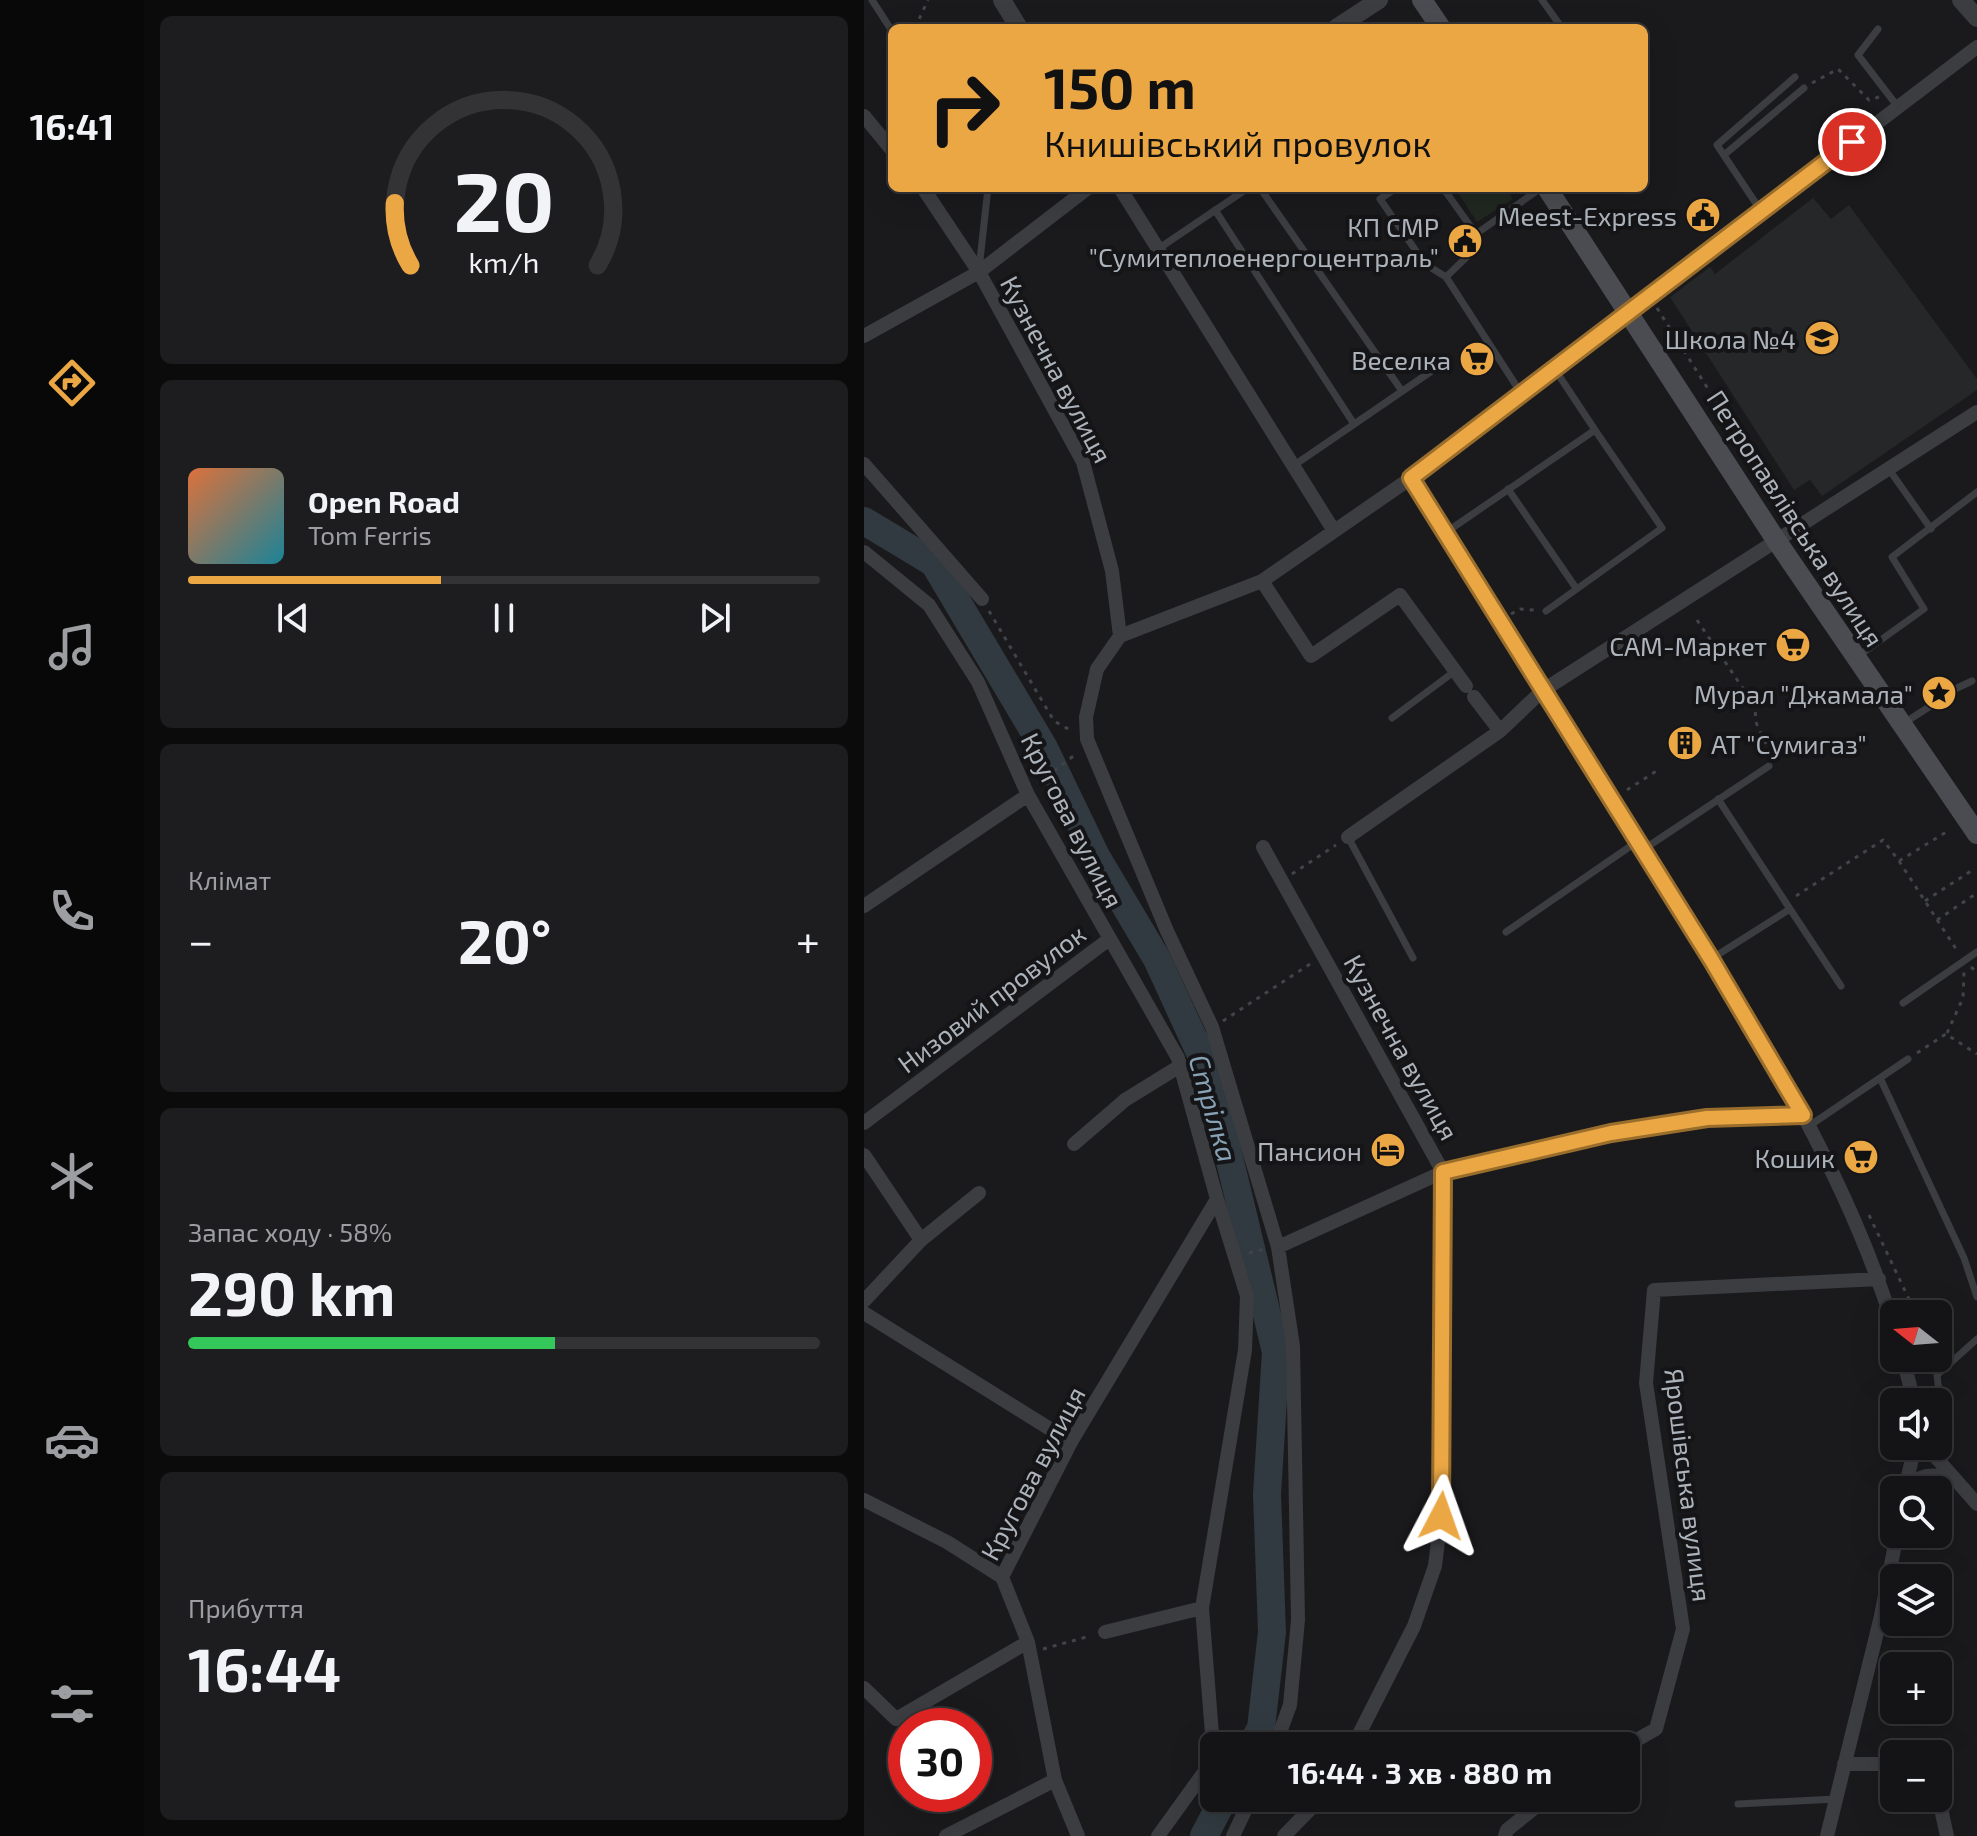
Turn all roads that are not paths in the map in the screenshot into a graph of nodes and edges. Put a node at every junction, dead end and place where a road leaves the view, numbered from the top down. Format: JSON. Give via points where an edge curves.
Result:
{"nodes":[{"id":1,"x":872,"y":0,"type":"edge"},
{"id":2,"x":1002,"y":0,"type":"edge"},
{"id":3,"x":1379,"y":0,"type":"edge"},
{"id":4,"x":1422,"y":0,"type":"edge"},
{"id":5,"x":1542,"y":0,"type":"edge"},
{"id":6,"x":1961,"y":0,"type":"edge"},
{"id":7,"x":1977,"y":18,"type":"edge"},
{"id":8,"x":1017,"y":24,"type":"edge"},
{"id":9,"x":1346,"y":24,"type":"edge"},
{"id":10,"x":1438,"y":24,"type":"edge"},
{"id":11,"x":1559,"y":24,"type":"edge"},
{"id":12,"x":888,"y":25,"type":"edge"},
{"id":13,"x":1878,"y":29,"type":"dead end"},
{"id":14,"x":1977,"y":47,"type":"edge"},
{"id":15,"x":1795,"y":77,"type":"dead end"},
{"id":16,"x":1804,"y":88,"type":"road end"},
{"id":17,"x":1898,"y":107,"type":"junction"},
{"id":18,"x":864,"y":116,"type":"edge"},
{"id":19,"x":888,"y":145,"type":"edge"},
{"id":20,"x":1724,"y":155,"type":"junction"},
{"id":21,"x":926,"y":192,"type":"edge"},
{"id":22,"x":988,"y":192,"type":"edge"},
{"id":23,"x":1083,"y":192,"type":"edge"},
{"id":24,"x":1122,"y":192,"type":"edge"},
{"id":25,"x":1242,"y":192,"type":"edge"},
{"id":26,"x":1263,"y":192,"type":"edge"},
{"id":27,"x":1390,"y":192,"type":"edge"},
{"id":28,"x":1446,"y":192,"type":"edge"},
{"id":29,"x":1535,"y":192,"type":"edge"},
{"id":30,"x":1550,"y":192,"type":"edge"},
{"id":31,"x":1215,"y":210,"type":"junction"},
{"id":32,"x":1761,"y":211,"type":"junction"},
{"id":33,"x":1476,"y":234,"type":"junction"},
{"id":34,"x":1158,"y":249,"type":"junction"},
{"id":35,"x":979,"y":272,"type":"junction"},
{"id":36,"x":1446,"y":277,"type":"junction"},
{"id":37,"x":1629,"y":311,"type":"junction"},
{"id":38,"x":864,"y":336,"type":"edge"},
{"id":39,"x":1439,"y":366,"type":"dead end"},
{"id":40,"x":1554,"y":368,"type":"junction"},
{"id":41,"x":1402,"y":391,"type":"junction"},
{"id":42,"x":1521,"y":393,"type":"junction"},
{"id":43,"x":1977,"y":412,"type":"edge"},
{"id":44,"x":1354,"y":424,"type":"junction"},
{"id":45,"x":1595,"y":430,"type":"junction"},
{"id":46,"x":864,"y":464,"type":"edge"},
{"id":47,"x":1293,"y":466,"type":"junction"},
{"id":48,"x":1888,"y":468,"type":"junction"},
{"id":49,"x":1411,"y":478,"type":"junction"},
{"id":50,"x":1508,"y":489,"type":"junction"},
{"id":51,"x":1977,"y":492,"type":"edge"},
{"id":52,"x":1931,"y":529,"type":"junction"},
{"id":53,"x":1334,"y":531,"type":"junction"},
{"id":54,"x":1445,"y":533,"type":"junction"},
{"id":55,"x":1776,"y":540,"type":"junction"},
{"id":56,"x":864,"y":552,"type":"edge"},
{"id":57,"x":1262,"y":581,"type":"junction"},
{"id":58,"x":1576,"y":588,"type":"junction"},
{"id":59,"x":982,"y":599,"type":"road end"},
{"id":60,"x":1546,"y":611,"type":"road end"},
{"id":61,"x":1120,"y":636,"type":"junction"},
{"id":62,"x":1856,"y":657,"type":"junction"},
{"id":63,"x":1455,"y":671,"type":"junction"},
{"id":64,"x":1972,"y":681,"type":"dead end"},
{"id":65,"x":1955,"y":689,"type":"dead end"},
{"id":66,"x":1542,"y":691,"type":"junction"},
{"id":67,"x":1929,"y":707,"type":"dead end"},
{"id":68,"x":1392,"y":718,"type":"dead end"},
{"id":69,"x":1902,"y":724,"type":"junction"},
{"id":70,"x":1500,"y":731,"type":"junction"},
{"id":71,"x":1766,"y":768,"type":"road end"},
{"id":72,"x":1028,"y":795,"type":"junction"},
{"id":73,"x":1718,"y":799,"type":"junction"},
{"id":74,"x":1977,"y":834,"type":"edge"},
{"id":75,"x":1348,"y":837,"type":"joint"},
{"id":76,"x":1640,"y":845,"type":"junction"},
{"id":77,"x":1263,"y":847,"type":"dead end"},
{"id":78,"x":864,"y":906,"type":"edge"},
{"id":79,"x":1788,"y":906,"type":"junction"},
{"id":80,"x":1506,"y":932,"type":"dead end"},
{"id":81,"x":1108,"y":940,"type":"junction"},
{"id":82,"x":1977,"y":952,"type":"edge"},
{"id":83,"x":1413,"y":958,"type":"dead end"},
{"id":84,"x":1711,"y":959,"type":"junction"},
{"id":85,"x":1841,"y":986,"type":"dead end"},
{"id":86,"x":1903,"y":1003,"type":"dead end"},
{"id":87,"x":1908,"y":1059,"type":"road end"},
{"id":88,"x":1180,"y":1066,"type":"junction"},
{"id":89,"x":1881,"y":1080,"type":"junction"},
{"id":90,"x":1806,"y":1121,"type":"junction"},
{"id":91,"x":864,"y":1123,"type":"edge"},
{"id":92,"x":1074,"y":1144,"type":"dead end"},
{"id":93,"x":864,"y":1155,"type":"edge"},
{"id":94,"x":1443,"y":1172,"type":"junction"},
{"id":95,"x":979,"y":1193,"type":"dead end"},
{"id":96,"x":1217,"y":1199,"type":"junction"},
{"id":97,"x":921,"y":1240,"type":"junction"},
{"id":98,"x":1278,"y":1247,"type":"junction"},
{"id":99,"x":1879,"y":1279,"type":"junction"},
{"id":100,"x":1977,"y":1297,"type":"edge"},
{"id":101,"x":1885,"y":1300,"type":"edge"},
{"id":102,"x":864,"y":1301,"type":"edge"},
{"id":103,"x":864,"y":1313,"type":"edge"},
{"id":104,"x":1977,"y":1339,"type":"edge"},
{"id":105,"x":1939,"y":1388,"type":"edge"},
{"id":106,"x":1071,"y":1442,"type":"junction"},
{"id":107,"x":1939,"y":1460,"type":"edge"},
{"id":108,"x":1954,"y":1479,"type":"joint"},
{"id":109,"x":864,"y":1500,"type":"edge"},
{"id":110,"x":1977,"y":1504,"type":"edge"},
{"id":111,"x":1894,"y":1548,"type":"edge"},
{"id":112,"x":1002,"y":1577,"type":"junction"},
{"id":113,"x":1202,"y":1608,"type":"junction"},
{"id":114,"x":1105,"y":1632,"type":"road end"},
{"id":115,"x":1029,"y":1647,"type":"junction"},
{"id":116,"x":864,"y":1688,"type":"edge"},
{"id":117,"x":1280,"y":1732,"type":"edge"},
{"id":118,"x":1360,"y":1732,"type":"edge"},
{"id":119,"x":1640,"y":1738,"type":"edge"},
{"id":120,"x":1844,"y":1764,"type":"junction"},
{"id":121,"x":1880,"y":1764,"type":"edge"},
{"id":122,"x":1055,"y":1780,"type":"junction"},
{"id":123,"x":1836,"y":1799,"type":"junction"},
{"id":124,"x":1738,"y":1804,"type":"dead end"},
{"id":125,"x":1244,"y":1812,"type":"edge"},
{"id":126,"x":1307,"y":1812,"type":"edge"},
{"id":127,"x":1530,"y":1812,"type":"edge"},
{"id":128,"x":1942,"y":1812,"type":"edge"},
{"id":129,"x":946,"y":1836,"type":"edge"},
{"id":130,"x":1078,"y":1836,"type":"edge"},
{"id":131,"x":1158,"y":1836,"type":"edge"},
{"id":132,"x":1233,"y":1836,"type":"edge"},
{"id":133,"x":1284,"y":1836,"type":"edge"},
{"id":134,"x":1505,"y":1836,"type":"edge"},
{"id":135,"x":1827,"y":1836,"type":"edge"},
{"id":136,"x":1947,"y":1836,"type":"edge"}],
"edges":[{"from":1,"to":12,"type":"lane"},
{"from":2,"to":8,"type":"street"},
{"from":3,"to":9,"type":"street"},
{"from":4,"to":10,"type":"main road"},
{"from":5,"to":11,"type":"lane"},
{"from":6,"to":7,"type":"street"},
{"from":13,"to":17,"type":"lane","via":[[1858,55]]},
{"from":14,"to":17,"type":"street"},
{"from":15,"to":20,"type":"lane","via":[[1717,145]]},
{"from":16,"to":20,"type":"lane"},
{"from":17,"to":32,"type":"street"},
{"from":18,"to":19,"type":"street"},
{"from":20,"to":32,"type":"lane"},
{"from":21,"to":35,"type":"street","name":"Кузнечна вулиця"},
{"from":22,"to":35,"type":"lane"},
{"from":23,"to":35,"type":"street"},
{"from":24,"to":34,"type":"street"},
{"from":25,"to":31,"type":"lane"},
{"from":26,"to":41,"type":"lane"},
{"from":27,"to":36,"type":"lane","via":[[1380,199],[1425,264]]},
{"from":28,"to":33,"type":"lane"},
{"from":29,"to":33,"type":"lane"},
{"from":30,"to":37,"type":"main road","name":"Петропавлівська вулиця"},
{"from":31,"to":34,"type":"lane"},
{"from":31,"to":44,"type":"lane"},
{"from":32,"to":37,"type":"street"},
{"from":33,"to":36,"type":"lane","via":[[1479,245]]},
{"from":34,"to":47,"type":"street"},
{"from":35,"to":38,"type":"street"},
{"from":35,"to":61,"type":"street","name":"Кузнечна вулиця","via":[[1083,462],[1112,571]]},
{"from":36,"to":42,"type":"lane"},
{"from":37,"to":40,"type":"street"},
{"from":37,"to":55,"type":"main road","name":"Петропавлівська вулиця"},
{"from":39,"to":41,"type":"lane"},
{"from":40,"to":42,"type":"street"},
{"from":40,"to":45,"type":"lane"},
{"from":41,"to":44,"type":"lane"},
{"from":42,"to":49,"type":"street"},
{"from":43,"to":48,"type":"street"},
{"from":44,"to":47,"type":"lane"},
{"from":45,"to":50,"type":"lane"},
{"from":45,"to":58,"type":"lane","via":[[1662,528]]},
{"from":46,"to":59,"type":"street"},
{"from":47,"to":53,"type":"street"},
{"from":48,"to":52,"type":"lane"},
{"from":48,"to":55,"type":"street"},
{"from":49,"to":53,"type":"street"},
{"from":49,"to":54,"type":"street"},
{"from":50,"to":54,"type":"lane"},
{"from":50,"to":58,"type":"lane"},
{"from":51,"to":52,"type":"lane"},
{"from":52,"to":62,"type":"lane","via":[[1892,557],[1924,609]]},
{"from":53,"to":57,"type":"street"},
{"from":54,"to":66,"type":"street"},
{"from":55,"to":62,"type":"main road","name":"Петропавлівська вулиця"},
{"from":55,"to":66,"type":"street"},
{"from":56,"to":72,"type":"street","name":"Кругова вулиця","via":[[929,605],[978,682]]},
{"from":57,"to":61,"type":"street"},
{"from":57,"to":63,"type":"street","via":[[1311,656],[1400,595]]},
{"from":58,"to":60,"type":"lane"},
{"from":61,"to":98,"type":"street","via":[[1097,669],[1086,717],[1087,739],[1212,1027]]},
{"from":62,"to":69,"type":"main road","name":"Петропавлівська вулиця"},
{"from":63,"to":68,"type":"lane"},
{"from":63,"to":70,"type":"street"},
{"from":64,"to":65,"type":"lane"},
{"from":66,"to":70,"type":"street"},
{"from":66,"to":76,"type":"street"},
{"from":67,"to":69,"type":"lane"},
{"from":69,"to":74,"type":"main road","name":"Петропавлівська вулиця"},
{"from":70,"to":75,"type":"street"},
{"from":71,"to":73,"type":"lane"},
{"from":72,"to":78,"type":"street"},
{"from":72,"to":81,"type":"street","name":"Кругова вулиця"},
{"from":73,"to":76,"type":"lane"},
{"from":73,"to":79,"type":"lane"},
{"from":75,"to":83,"type":"lane"},
{"from":76,"to":80,"type":"lane"},
{"from":76,"to":84,"type":"street"},
{"from":77,"to":94,"type":"street","name":"Кузнечна вулиця"},
{"from":79,"to":84,"type":"lane"},
{"from":79,"to":85,"type":"lane"},
{"from":81,"to":88,"type":"street","name":"Кругова вулиця"},
{"from":81,"to":91,"type":"street","name":"Низовий провулок"},
{"from":82,"to":86,"type":"lane"},
{"from":84,"to":90,"type":"street"},
{"from":87,"to":89,"type":"lane"},
{"from":88,"to":92,"type":"street","via":[[1125,1100]]},
{"from":88,"to":96,"type":"street","name":"Кругова вулиця"},
{"from":89,"to":90,"type":"lane"},
{"from":89,"to":100,"type":"lane"},
{"from":90,"to":94,"type":"street","via":[[1707,1118],[1611,1133]]},
{"from":90,"to":99,"type":"street"},
{"from":93,"to":97,"type":"street"},
{"from":94,"to":98,"type":"street"},
{"from":94,"to":118,"type":"street","name":"Кузнечна вулиця","via":[[1444,1491],[1435,1566],[1414,1626]]},
{"from":95,"to":97,"type":"street"},
{"from":96,"to":106,"type":"street","name":"Кругова вулиця"},
{"from":96,"to":113,"type":"street","name":"Кругова вулиця","via":[[1247,1296],[1245,1350]]},
{"from":97,"to":102,"type":"street"},
{"from":98,"to":117,"type":"street","via":[[1293,1346],[1298,1620],[1290,1705]]},
{"from":99,"to":101,"type":"street"},
{"from":99,"to":119,"type":"street","name":"Ярошівська вулиця","via":[[1654,1290],[1646,1383],[1683,1629],[1656,1729]]},
{"from":103,"to":106,"type":"street"},
{"from":104,"to":105,"type":"lane","via":[[1937,1375]]},
{"from":106,"to":112,"type":"street","name":"Кругова вулиця"},
{"from":107,"to":108,"type":"street"},
{"from":108,"to":110,"type":"street"},
{"from":109,"to":112,"type":"street"},
{"from":111,"to":120,"type":"street"},
{"from":112,"to":115,"type":"street","name":"Кругова вулиця"},
{"from":113,"to":114,"type":"street"},
{"from":113,"to":131,"type":"street","name":"Кругова вулиця","via":[[1212,1734],[1205,1771]]},
{"from":115,"to":116,"type":"street","via":[[896,1719]]},
{"from":115,"to":122,"type":"street","name":"Кругова вулиця"},
{"from":120,"to":121,"type":"street"},
{"from":120,"to":123,"type":"street"},
{"from":122,"to":129,"type":"street"},
{"from":122,"to":130,"type":"street","name":"Кругова вулиця"},
{"from":123,"to":124,"type":"lane"},
{"from":123,"to":135,"type":"street"},
{"from":125,"to":132,"type":"street"},
{"from":126,"to":133,"type":"street"},
{"from":127,"to":134,"type":"street"},
{"from":128,"to":136,"type":"street"}]}
